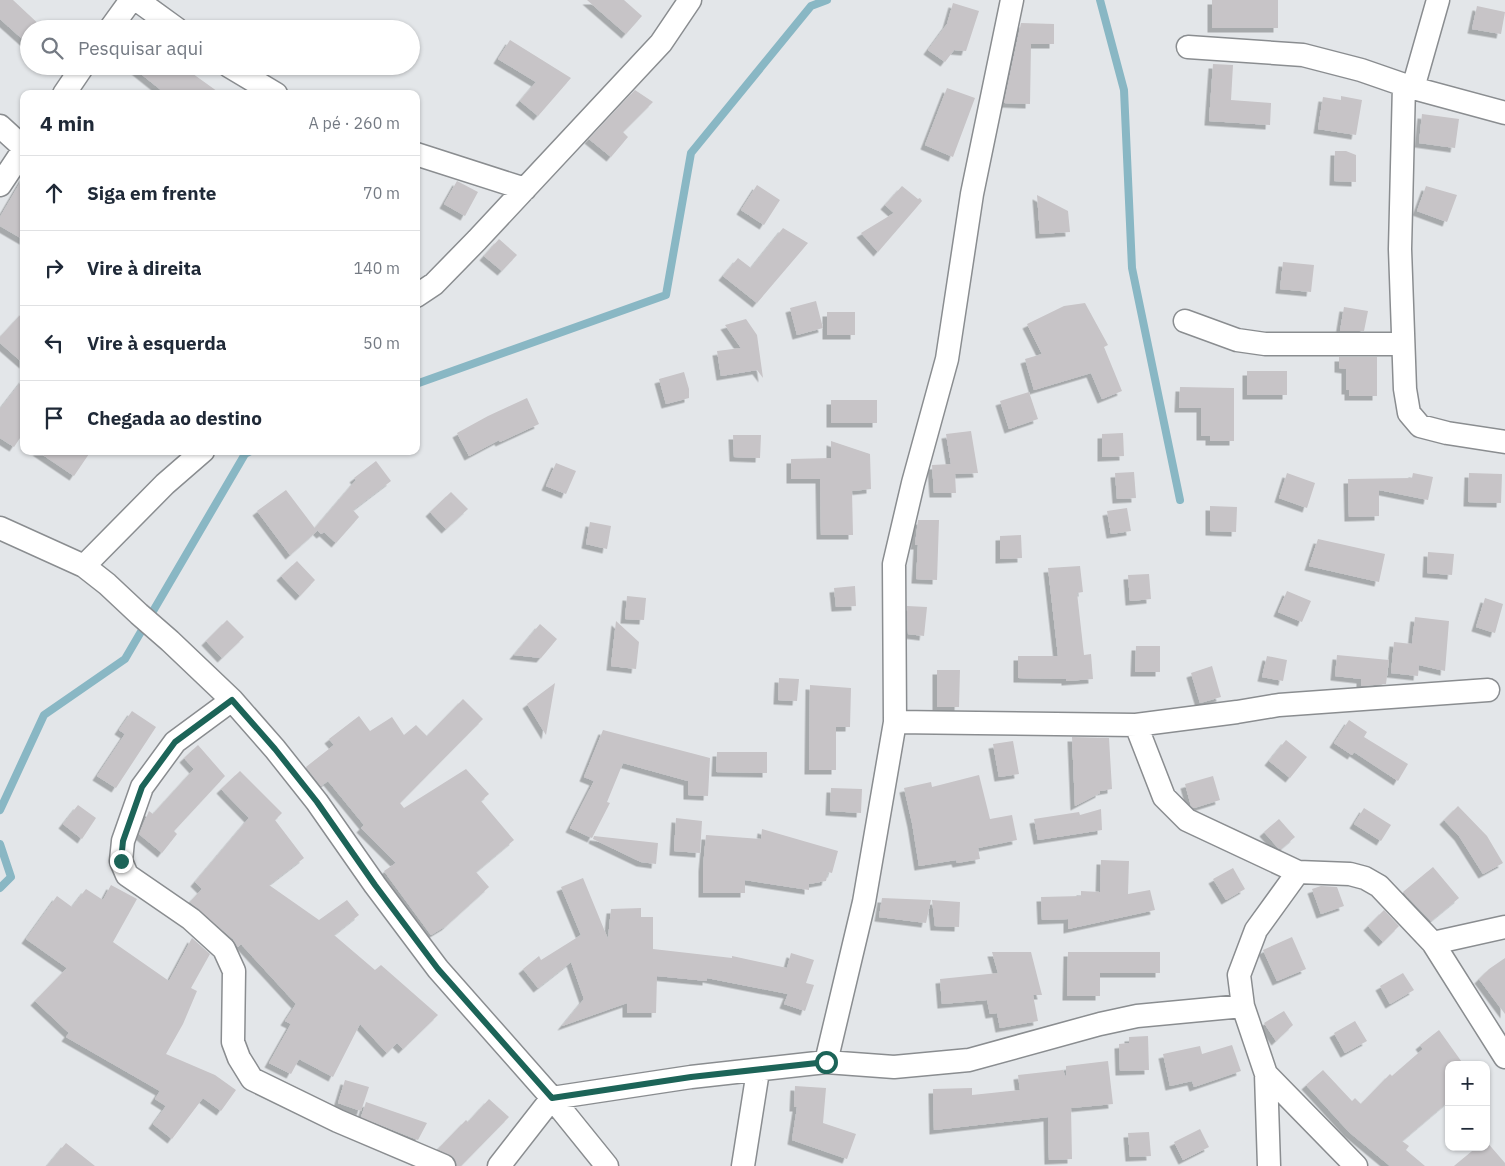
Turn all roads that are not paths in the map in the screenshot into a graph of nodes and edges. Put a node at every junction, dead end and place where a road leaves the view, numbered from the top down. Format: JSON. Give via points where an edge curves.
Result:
{"nodes":[{"id":1,"x":131,"y":0,"type":"edge"},
{"id":2,"x":137,"y":0,"type":"edge"},
{"id":3,"x":1012,"y":0,"type":"edge"},
{"id":4,"x":1438,"y":0,"type":"edge"},
{"id":5,"x":686,"y":2,"type":"edge"},
{"id":6,"x":117,"y":20,"type":"edge"},
{"id":7,"x":165,"y":20,"type":"edge"},
{"id":8,"x":1188,"y":47,"type":"dead end"},
{"id":9,"x":77,"y":75,"type":"edge"},
{"id":10,"x":244,"y":75,"type":"edge"},
{"id":11,"x":1408,"y":87,"type":"junction"},
{"id":12,"x":67,"y":90,"type":"edge"},
{"id":13,"x":269,"y":90,"type":"edge"},
{"id":14,"x":1505,"y":113,"type":"edge"},
{"id":15,"x":0,"y":126,"type":"edge"},
{"id":16,"x":20,"y":145,"type":"edge"},
{"id":17,"x":20,"y":155,"type":"edge"},
{"id":18,"x":420,"y":155,"type":"edge"},
{"id":19,"x":0,"y":185,"type":"edge"},
{"id":20,"x":524,"y":189,"type":"junction"},
{"id":21,"x":420,"y":293,"type":"edge"},
{"id":22,"x":1185,"y":321,"type":"dead end"},
{"id":23,"x":1404,"y":344,"type":"junction"},
{"id":24,"x":1505,"y":442,"type":"edge"},
{"id":25,"x":198,"y":455,"type":"edge"},
{"id":26,"x":0,"y":528,"type":"edge"},
{"id":27,"x":84,"y":566,"type":"junction"},
{"id":28,"x":1488,"y":690,"type":"dead end"},
{"id":29,"x":232,"y":700,"type":"junction"},
{"id":30,"x":895,"y":722,"type":"junction"},
{"id":31,"x":1136,"y":724,"type":"junction"},
{"id":32,"x":1298,"y":872,"type":"junction"},
{"id":33,"x":1505,"y":927,"type":"edge"},
{"id":34,"x":1433,"y":943,"type":"junction"},
{"id":35,"x":1243,"y":1006,"type":"junction"},
{"id":36,"x":1505,"y":1057,"type":"edge"},
{"id":37,"x":826,"y":1062,"type":"junction"},
{"id":38,"x":758,"y":1071,"type":"junction"},
{"id":39,"x":1266,"y":1074,"type":"junction"},
{"id":40,"x":552,"y":1098,"type":"junction"},
{"id":41,"x":444,"y":1166,"type":"edge"},
{"id":42,"x":499,"y":1166,"type":"edge"},
{"id":43,"x":607,"y":1166,"type":"edge"},
{"id":44,"x":743,"y":1166,"type":"edge"},
{"id":45,"x":1269,"y":1166,"type":"edge"},
{"id":46,"x":1356,"y":1166,"type":"edge"}],
"edges":[{"from":1,"to":6,"type":"street"},
{"from":2,"to":7,"type":"street"},
{"from":3,"to":30,"type":"street","via":[[972,194],[947,360],[894,564]]},
{"from":4,"to":11,"type":"street"},
{"from":5,"to":20,"type":"street","via":[[661,43]]},
{"from":8,"to":11,"type":"street","via":[[1303,55],[1361,70]]},
{"from":9,"to":12,"type":"street"},
{"from":10,"to":13,"type":"street"},
{"from":11,"to":14,"type":"street"},
{"from":11,"to":23,"type":"street","via":[[1400,249]]},
{"from":15,"to":16,"type":"street"},
{"from":17,"to":19,"type":"street"},
{"from":18,"to":20,"type":"street"},
{"from":20,"to":21,"type":"street","via":[[434,284]]},
{"from":22,"to":23,"type":"street","via":[[1237,340],[1265,344]]},
{"from":23,"to":24,"type":"street","via":[[1409,413],[1420,426],[1447,434]]},
{"from":25,"to":27,"type":"street"},
{"from":26,"to":27,"type":"street"},
{"from":27,"to":29,"type":"street","via":[[170,640]]},
{"from":28,"to":31,"type":"street","via":[[1279,704]]},
{"from":29,"to":40,"type":"street","via":[[317,802],[438,969]]},
{"from":29,"to":41,"type":"street","via":[[175,742],[142,787],[123,841],[121,861],[127,875],[191,920],[224,949],[234,971],[233,1042],[252,1079],[338,1121]]},
{"from":30,"to":31,"type":"street"},
{"from":30,"to":37,"type":"street","via":[[864,902]]},
{"from":31,"to":32,"type":"street","via":[[1164,797],[1186,820]]},
{"from":32,"to":34,"type":"street","via":[[1350,874],[1365,878],[1379,886]]},
{"from":32,"to":35,"type":"street","via":[[1256,930],[1240,975]]},
{"from":33,"to":34,"type":"street"},
{"from":34,"to":36,"type":"street"},
{"from":35,"to":37,"type":"street","via":[[1137,1016],[969,1060],[894,1068]]},
{"from":35,"to":39,"type":"street"},
{"from":37,"to":38,"type":"street"},
{"from":38,"to":40,"type":"street","via":[[691,1077]]},
{"from":38,"to":44,"type":"street"},
{"from":39,"to":45,"type":"street"},
{"from":39,"to":46,"type":"street"},
{"from":40,"to":42,"type":"street"},
{"from":40,"to":43,"type":"street"}]}
